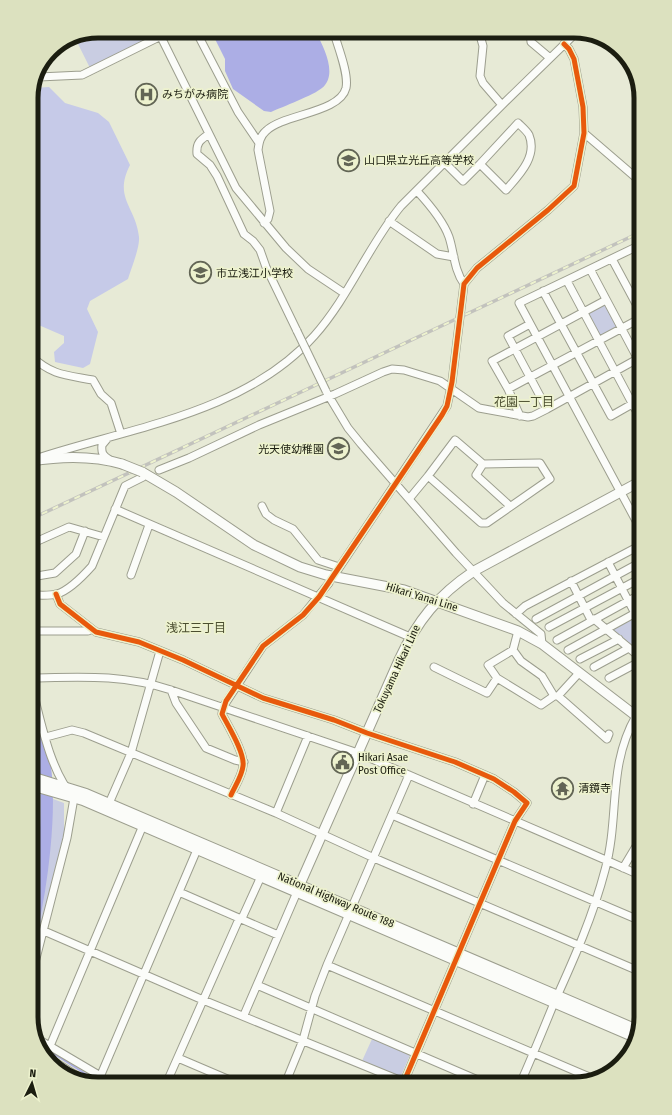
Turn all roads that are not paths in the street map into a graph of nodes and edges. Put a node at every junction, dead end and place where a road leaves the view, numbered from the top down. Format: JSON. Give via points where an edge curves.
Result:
{"nodes":[{"id":1,"x":156,"y":38,"type":"edge"},
{"id":2,"x":161,"y":38,"type":"edge"},
{"id":3,"x":200,"y":38,"type":"edge"},
{"id":4,"x":335,"y":38,"type":"edge"},
{"id":5,"x":481,"y":38,"type":"edge"},
{"id":6,"x":530,"y":38,"type":"edge"},
{"id":7,"x":570,"y":38,"type":"edge"},
{"id":8,"x":564,"y":44,"type":"junction"},
{"id":9,"x":550,"y":58,"type":"junction"},
{"id":10,"x":42,"y":77,"type":"edge"},
{"id":11,"x":502,"y":104,"type":"junction"},
{"id":12,"x":584,"y":133,"type":"junction"},
{"id":13,"x":208,"y":134,"type":"junction"},
{"id":14,"x":259,"y":143,"type":"junction"},
{"id":15,"x":444,"y":163,"type":"junction"},
{"id":16,"x":480,"y":164,"type":"junction"},
{"id":17,"x":634,"y":176,"type":"edge"},
{"id":18,"x":417,"y":191,"type":"junction"},
{"id":19,"x":388,"y":221,"type":"junction"},
{"id":20,"x":264,"y":223,"type":"junction"},
{"id":21,"x":634,"y":248,"type":"dead end"},
{"id":22,"x":454,"y":257,"type":"junction"},
{"id":23,"x":612,"y":259,"type":"junction"},
{"id":24,"x":590,"y":269,"type":"junction"},
{"id":25,"x":566,"y":281,"type":"junction"},
{"id":26,"x":464,"y":284,"type":"junction"},
{"id":27,"x":543,"y":291,"type":"junction"},
{"id":28,"x":344,"y":293,"type":"junction"},
{"id":29,"x":634,"y":299,"type":"edge"},
{"id":30,"x":606,"y":300,"type":"junction"},
{"id":31,"x":583,"y":312,"type":"junction"},
{"id":32,"x":634,"y":322,"type":"edge"},
{"id":33,"x":530,"y":324,"type":"junction"},
{"id":34,"x":561,"y":324,"type":"junction"},
{"id":35,"x":621,"y":329,"type":"junction"},
{"id":36,"x":537,"y":337,"type":"junction"},
{"id":37,"x":599,"y":340,"type":"junction"},
{"id":38,"x":514,"y":349,"type":"junction"},
{"id":39,"x":634,"y":350,"type":"edge"},
{"id":40,"x":576,"y":353,"type":"junction"},
{"id":41,"x":38,"y":362,"type":"edge"},
{"id":42,"x":634,"y":363,"type":"edge"},
{"id":43,"x":553,"y":366,"type":"junction"},
{"id":44,"x":615,"y":371,"type":"junction"},
{"id":45,"x":530,"y":378,"type":"junction"},
{"id":46,"x":592,"y":383,"type":"junction"},
{"id":47,"x":451,"y":388,"type":"junction"},
{"id":48,"x":508,"y":389,"type":"junction"},
{"id":49,"x":327,"y":393,"type":"junction"},
{"id":50,"x":568,"y":396,"type":"junction"},
{"id":51,"x":632,"y":403,"type":"junction"},
{"id":52,"x":634,"y":407,"type":"edge"},
{"id":53,"x":547,"y":409,"type":"junction"},
{"id":54,"x":520,"y":416,"type":"junction"},
{"id":55,"x":121,"y":434,"type":"junction"},
{"id":56,"x":109,"y":438,"type":"junction"},
{"id":57,"x":38,"y":458,"type":"edge"},
{"id":58,"x":38,"y":460,"type":"edge"},
{"id":59,"x":110,"y":460,"type":"junction"},
{"id":60,"x":483,"y":464,"type":"junction"},
{"id":61,"x":159,"y":470,"type":"dead end"},
{"id":62,"x":142,"y":474,"type":"junction"},
{"id":63,"x":428,"y":476,"type":"junction"},
{"id":64,"x":396,"y":483,"type":"junction"},
{"id":65,"x":634,"y":485,"type":"edge"},
{"id":66,"x":621,"y":492,"type":"junction"},
{"id":67,"x":409,"y":499,"type":"junction"},
{"id":68,"x":262,"y":506,"type":"dead end"},
{"id":69,"x":510,"y":506,"type":"junction"},
{"id":70,"x":115,"y":509,"type":"junction"},
{"id":71,"x":634,"y":517,"type":"edge"},
{"id":72,"x":149,"y":525,"type":"junction"},
{"id":73,"x":85,"y":531,"type":"junction"},
{"id":74,"x":104,"y":537,"type":"junction"},
{"id":75,"x":38,"y":541,"type":"edge"},
{"id":76,"x":634,"y":549,"type":"edge"},
{"id":77,"x":608,"y":562,"type":"junction"},
{"id":78,"x":634,"y":566,"type":"edge"},
{"id":79,"x":474,"y":571,"type":"junction"},
{"id":80,"x":131,"y":575,"type":"dead end"},
{"id":81,"x":615,"y":575,"type":"junction"},
{"id":82,"x":38,"y":576,"type":"edge"},
{"id":83,"x":570,"y":581,"type":"junction"},
{"id":84,"x":634,"y":582,"type":"edge"},
{"id":85,"x":329,"y":583,"type":"dead end"},
{"id":86,"x":622,"y":588,"type":"junction"},
{"id":87,"x":56,"y":594,"type":"junction"},
{"id":88,"x":38,"y":595,"type":"edge"},
{"id":89,"x":578,"y":596,"type":"junction"},
{"id":90,"x":319,"y":597,"type":"junction"},
{"id":91,"x":634,"y":598,"type":"edge"},
{"id":92,"x":437,"y":601,"type":"junction"},
{"id":93,"x":628,"y":601,"type":"junction"},
{"id":94,"x":585,"y":608,"type":"junction"},
{"id":95,"x":634,"y":608,"type":"edge"},
{"id":96,"x":516,"y":614,"type":"junction"},
{"id":97,"x":634,"y":614,"type":"edge"},
{"id":98,"x":536,"y":618,"type":"dead end"},
{"id":99,"x":592,"y":619,"type":"junction"},
{"id":100,"x":549,"y":627,"type":"dead end"},
{"id":101,"x":92,"y":629,"type":"junction"},
{"id":102,"x":606,"y":629,"type":"junction"},
{"id":103,"x":38,"y":631,"type":"edge"},
{"id":104,"x":518,"y":631,"type":"junction"},
{"id":105,"x":410,"y":637,"type":"junction"},
{"id":106,"x":557,"y":640,"type":"dead end"},
{"id":107,"x":619,"y":640,"type":"junction"},
{"id":108,"x":542,"y":644,"type":"junction"},
{"id":109,"x":629,"y":648,"type":"junction"},
{"id":110,"x":513,"y":650,"type":"junction"},
{"id":111,"x":568,"y":650,"type":"dead end"},
{"id":112,"x":160,"y":651,"type":"junction"},
{"id":113,"x":634,"y":653,"type":"edge"},
{"id":114,"x":580,"y":659,"type":"dead end"},
{"id":115,"x":634,"y":663,"type":"edge"},
{"id":116,"x":434,"y":667,"type":"dead end"},
{"id":117,"x":594,"y":668,"type":"dead end"},
{"id":118,"x":579,"y":673,"type":"junction"},
{"id":119,"x":38,"y":678,"type":"edge"},
{"id":120,"x":497,"y":678,"type":"junction"},
{"id":121,"x":609,"y":678,"type":"dead end"},
{"id":122,"x":151,"y":683,"type":"junction"},
{"id":123,"x":237,"y":685,"type":"junction"},
{"id":124,"x":171,"y":690,"type":"junction"},
{"id":125,"x":556,"y":696,"type":"junction"},
{"id":126,"x":223,"y":707,"type":"junction"},
{"id":127,"x":38,"y":709,"type":"edge"},
{"id":128,"x":634,"y":711,"type":"edge"},
{"id":129,"x":634,"y":722,"type":"edge"},
{"id":130,"x":367,"y":733,"type":"junction"},
{"id":131,"x":609,"y":734,"type":"dead end"},
{"id":132,"x":308,"y":736,"type":"junction"},
{"id":133,"x":46,"y":737,"type":"junction"},
{"id":134,"x":131,"y":753,"type":"junction"},
{"id":135,"x":358,"y":753,"type":"junction"},
{"id":136,"x":244,"y":762,"type":"junction"},
{"id":137,"x":409,"y":775,"type":"junction"},
{"id":138,"x":485,"y":775,"type":"junction"},
{"id":139,"x":38,"y":783,"type":"edge"},
{"id":140,"x":59,"y":788,"type":"junction"},
{"id":141,"x":231,"y":795,"type":"junction"},
{"id":142,"x":74,"y":798,"type":"junction"},
{"id":143,"x":473,"y":804,"type":"junction"},
{"id":144,"x":108,"y":807,"type":"junction"},
{"id":145,"x":276,"y":813,"type":"junction"},
{"id":146,"x":392,"y":815,"type":"junction"},
{"id":147,"x":515,"y":821,"type":"junction"},
{"id":148,"x":145,"y":823,"type":"junction"},
{"id":149,"x":323,"y":834,"type":"junction"},
{"id":150,"x":198,"y":846,"type":"junction"},
{"id":151,"x":634,"y":850,"type":"edge"},
{"id":152,"x":374,"y":858,"type":"junction"},
{"id":153,"x":608,"y":860,"type":"junction"},
{"id":154,"x":498,"y":861,"type":"junction"},
{"id":155,"x":623,"y":868,"type":"junction"},
{"id":156,"x":263,"y":873,"type":"junction"},
{"id":157,"x":634,"y":874,"type":"edge"},
{"id":158,"x":299,"y":889,"type":"junction"},
{"id":159,"x":179,"y":892,"type":"junction"},
{"id":160,"x":480,"y":903,"type":"junction"},
{"id":161,"x":596,"y":903,"type":"junction"},
{"id":162,"x":351,"y":911,"type":"junction"},
{"id":163,"x":634,"y":918,"type":"edge"},
{"id":164,"x":238,"y":919,"type":"junction"},
{"id":165,"x":44,"y":931,"type":"junction"},
{"id":166,"x":278,"y":935,"type":"junction"},
{"id":167,"x":579,"y":945,"type":"junction"},
{"id":168,"x":90,"y":952,"type":"junction"},
{"id":169,"x":38,"y":953,"type":"edge"},
{"id":170,"x":457,"y":957,"type":"junction"},
{"id":171,"x":327,"y":965,"type":"junction"},
{"id":172,"x":634,"y":969,"type":"edge"},
{"id":173,"x":144,"y":974,"type":"junction"},
{"id":174,"x":257,"y":985,"type":"junction"},
{"id":175,"x":556,"y":999,"type":"junction"},
{"id":176,"x":203,"y":1000,"type":"junction"},
{"id":177,"x":312,"y":1008,"type":"junction"},
{"id":178,"x":434,"y":1011,"type":"junction"},
{"id":179,"x":244,"y":1015,"type":"junction"},
{"id":180,"x":633,"y":1028,"type":"edge"},
{"id":181,"x":631,"y":1035,"type":"edge"},
{"id":182,"x":303,"y":1040,"type":"junction"},
{"id":183,"x":43,"y":1042,"type":"edge"},
{"id":184,"x":50,"y":1046,"type":"junction"},
{"id":185,"x":416,"y":1053,"type":"junction"},
{"id":186,"x":533,"y":1054,"type":"junction"},
{"id":187,"x":178,"y":1058,"type":"junction"},
{"id":188,"x":100,"y":1076,"type":"joint"},
{"id":189,"x":586,"y":1076,"type":"edge"},
{"id":190,"x":169,"y":1077,"type":"edge"},
{"id":191,"x":223,"y":1077,"type":"edge"},
{"id":192,"x":288,"y":1077,"type":"edge"},
{"id":193,"x":391,"y":1077,"type":"edge"},
{"id":194,"x":407,"y":1077,"type":"edge"},
{"id":195,"x":471,"y":1077,"type":"edge"},
{"id":196,"x":523,"y":1077,"type":"edge"}],
"edges":[{"from":1,"to":10,"type":"street","via":[[82,74]]},
{"from":2,"to":13,"type":"street"},
{"from":3,"to":14,"type":"street","via":[[238,112]]},
{"from":4,"to":14,"type":"street","via":[[346,80],[344,93],[334,102],[267,129]]},
{"from":5,"to":11,"type":"street","via":[[483,46],[480,76]]},
{"from":6,"to":9,"type":"street","via":[[530,42]]},
{"from":7,"to":8,"type":"street"},
{"from":8,"to":9,"type":"street"},
{"from":8,"to":12,"type":"street","via":[[570,49],[574,59],[582,96]]},
{"from":9,"to":11,"type":"street"},
{"from":11,"to":15,"type":"street"},
{"from":12,"to":17,"type":"street"},
{"from":12,"to":26,"type":"street","via":[[574,186],[477,268]]},
{"from":13,"to":20,"type":"street","via":[[236,188]]},
{"from":13,"to":49,"type":"street","bridge":true,"via":[[196,147],[197,154],[210,165],[244,234],[260,250]]},
{"from":14,"to":20,"type":"street","via":[[258,150],[270,211]]},
{"from":15,"to":16,"type":"street","via":[[463,181]]},
{"from":15,"to":18,"type":"street"},
{"from":16,"to":16,"type":"street","via":[[518,123],[529,135],[527,166],[506,190]]},
{"from":18,"to":19,"type":"street"},
{"from":18,"to":22,"type":"street","via":[[441,221],[448,234]]},
{"from":19,"to":22,"type":"street","via":[[437,254]]},
{"from":19,"to":28,"type":"street"},
{"from":20,"to":28,"type":"street","via":[[308,269]]},
{"from":21,"to":23,"type":"street"},
{"from":22,"to":26,"type":"street"},
{"from":23,"to":24,"type":"street"},
{"from":23,"to":29,"type":"street"},
{"from":24,"to":25,"type":"street"},
{"from":24,"to":30,"type":"street"},
{"from":25,"to":27,"type":"street"},
{"from":25,"to":31,"type":"street"},
{"from":26,"to":47,"type":"street"},
{"from":27,"to":33,"type":"street","via":[[519,303]]},
{"from":27,"to":34,"type":"street"},
{"from":28,"to":55,"type":"street","via":[[314,336],[296,355],[267,376],[233,396]]},
{"from":30,"to":31,"type":"street"},
{"from":30,"to":35,"type":"street"},
{"from":31,"to":34,"type":"street"},
{"from":31,"to":37,"type":"street"},
{"from":32,"to":35,"type":"street"},
{"from":33,"to":36,"type":"street"},
{"from":33,"to":38,"type":"street","via":[[508,336]]},
{"from":34,"to":36,"type":"street"},
{"from":34,"to":40,"type":"street"},
{"from":35,"to":37,"type":"street"},
{"from":35,"to":39,"type":"street"},
{"from":36,"to":38,"type":"street"},
{"from":36,"to":43,"type":"street"},
{"from":37,"to":40,"type":"street"},
{"from":37,"to":44,"type":"street"},
{"from":38,"to":45,"type":"street"},
{"from":38,"to":48,"type":"street","via":[[492,361]]},
{"from":40,"to":43,"type":"street"},
{"from":40,"to":46,"type":"street"},
{"from":41,"to":55,"type":"street","via":[[51,371],[93,380],[101,394],[111,403]]},
{"from":42,"to":44,"type":"street"},
{"from":43,"to":45,"type":"street"},
{"from":43,"to":50,"type":"street"},
{"from":44,"to":46,"type":"street"},
{"from":44,"to":51,"type":"street"},
{"from":45,"to":48,"type":"street"},
{"from":45,"to":53,"type":"street"},
{"from":46,"to":50,"type":"street"},
{"from":46,"to":51,"type":"street","via":[[611,416]]},
{"from":47,"to":49,"type":"street","via":[[419,374],[392,369]]},
{"from":47,"to":54,"type":"street","via":[[479,408]]},
{"from":47,"to":64,"type":"street","via":[[442,415]]},
{"from":48,"to":54,"type":"street"},
{"from":49,"to":61,"type":"street"},
{"from":49,"to":64,"type":"street","via":[[348,428]]},
{"from":50,"to":53,"type":"street"},
{"from":50,"to":66,"type":"street"},
{"from":51,"to":52,"type":"street"},
{"from":53,"to":54,"type":"street","via":[[533,416]]},
{"from":55,"to":56,"type":"street"},
{"from":56,"to":57,"type":"street"},
{"from":56,"to":59,"type":"street","via":[[102,444],[102,452],[103,456]]},
{"from":58,"to":59,"type":"main road","name":"Hikari Yanai Line","via":[[77,457]]},
{"from":59,"to":62,"type":"main road","name":"Hikari Yanai Line","bridge":true},
{"from":60,"to":63,"type":"street","via":[[455,440]]},
{"from":60,"to":69,"type":"street","via":[[476,475]]},
{"from":60,"to":69,"type":"street","via":[[540,463],[550,479]]},
{"from":62,"to":70,"type":"street","via":[[125,486]]},
{"from":62,"to":92,"type":"main road","name":"Hikari Yanai Line","via":[[176,492],[248,541],[275,556],[326,576],[404,590]]},
{"from":63,"to":67,"type":"street"},
{"from":63,"to":69,"type":"street","via":[[481,523],[487,523]]},
{"from":64,"to":67,"type":"street"},
{"from":64,"to":68,"type":"street","via":[[338,569],[318,560],[293,529],[274,520],[266,514]]},
{"from":65,"to":66,"type":"main road","name":"Tokuyama Hikari Line"},
{"from":66,"to":71,"type":"street"},
{"from":66,"to":79,"type":"main road","name":"Tokuyama Hikari Line"},
{"from":67,"to":79,"type":"street"},
{"from":70,"to":72,"type":"street"},
{"from":70,"to":74,"type":"street"},
{"from":72,"to":80,"type":"street"},
{"from":72,"to":90,"type":"street"},
{"from":73,"to":74,"type":"street"},
{"from":73,"to":75,"type":"street","via":[[69,527]]},
{"from":73,"to":82,"type":"street","via":[[76,554],[55,573]]},
{"from":74,"to":87,"type":"street","via":[[92,566]]},
{"from":76,"to":77,"type":"street"},
{"from":77,"to":81,"type":"street"},
{"from":77,"to":83,"type":"street"},
{"from":78,"to":81,"type":"street"},
{"from":79,"to":92,"type":"main road","name":"Tokuyama Hikari Line","via":[[458,581]]},
{"from":79,"to":96,"type":"street"},
{"from":81,"to":86,"type":"street"},
{"from":81,"to":89,"type":"street"},
{"from":83,"to":89,"type":"street"},
{"from":83,"to":96,"type":"street","via":[[525,606]]},
{"from":84,"to":86,"type":"street"},
{"from":85,"to":90,"type":"street"},
{"from":86,"to":93,"type":"street"},
{"from":86,"to":94,"type":"street"},
{"from":87,"to":88,"type":"street"},
{"from":87,"to":101,"type":"street","via":[[60,604]]},
{"from":89,"to":94,"type":"street"},
{"from":89,"to":98,"type":"street"},
{"from":90,"to":105,"type":"street"},
{"from":90,"to":123,"type":"street","via":[[303,615],[263,646]]},
{"from":91,"to":93,"type":"street"},
{"from":92,"to":104,"type":"main road","name":"Hikari Yanai Line"},
{"from":92,"to":105,"type":"main road","name":"Tokuyama Hikari Line","via":[[424,614]]},
{"from":93,"to":95,"type":"street"},
{"from":93,"to":99,"type":"street"},
{"from":94,"to":99,"type":"street"},
{"from":94,"to":100,"type":"street"},
{"from":96,"to":108,"type":"street","via":[[541,634]]},
{"from":97,"to":102,"type":"street"},
{"from":99,"to":102,"type":"street"},
{"from":99,"to":106,"type":"street"},
{"from":101,"to":103,"type":"street"},
{"from":101,"to":112,"type":"street","via":[[127,638]]},
{"from":102,"to":107,"type":"street"},
{"from":102,"to":111,"type":"street"},
{"from":104,"to":108,"type":"main road","name":"Hikari Yanai Line"},
{"from":104,"to":110,"type":"street"},
{"from":105,"to":130,"type":"main road","name":"Tokuyama Hikari Line"},
{"from":107,"to":109,"type":"street"},
{"from":107,"to":114,"type":"street"},
{"from":108,"to":118,"type":"main road","name":"Hikari Yanai Line"},
{"from":109,"to":113,"type":"street"},
{"from":109,"to":117,"type":"street"},
{"from":110,"to":120,"type":"street","via":[[488,665]]},
{"from":110,"to":125,"type":"street","via":[[521,661],[542,676]]},
{"from":112,"to":122,"type":"street"},
{"from":112,"to":123,"type":"street"},
{"from":115,"to":121,"type":"street"},
{"from":116,"to":120,"type":"street","via":[[487,692]]},
{"from":118,"to":125,"type":"street"},
{"from":118,"to":128,"type":"main road","name":"Hikari Yanai Line"},
{"from":119,"to":122,"type":"street","via":[[106,676]]},
{"from":120,"to":125,"type":"street","via":[[540,705]]},
{"from":122,"to":124,"type":"street"},
{"from":122,"to":134,"type":"street"},
{"from":123,"to":126,"type":"street"},
{"from":123,"to":130,"type":"street","via":[[263,698]]},
{"from":124,"to":126,"type":"street"},
{"from":124,"to":136,"type":"street","via":[[176,703],[206,748]]},
{"from":125,"to":131,"type":"street","via":[[607,738]]},
{"from":126,"to":132,"type":"street"},
{"from":126,"to":136,"type":"street","via":[[222,714]]},
{"from":127,"to":133,"type":"street"},
{"from":129,"to":153,"type":"street","via":[[627,732],[616,773]]},
{"from":130,"to":135,"type":"main road","name":"Tokuyama Hikari Line"},
{"from":130,"to":138,"type":"street","via":[[455,762]]},
{"from":132,"to":135,"type":"street"},
{"from":132,"to":145,"type":"street"},
{"from":133,"to":134,"type":"street","via":[[72,730],[78,731]]},
{"from":133,"to":140,"type":"street","via":[[60,778]]},
{"from":134,"to":141,"type":"street"},
{"from":134,"to":144,"type":"street"},
{"from":135,"to":137,"type":"street"},
{"from":135,"to":149,"type":"main road","name":"Tokuyama Hikari Line"},
{"from":136,"to":141,"type":"street"},
{"from":137,"to":143,"type":"street"},
{"from":137,"to":146,"type":"street"},
{"from":138,"to":143,"type":"street"},
{"from":138,"to":147,"type":"street","via":[[527,803]]},
{"from":139,"to":140,"type":"highway","name":"National Highway Route 188"},
{"from":140,"to":142,"type":"highway","name":"National Highway Route 188"},
{"from":140,"to":144,"type":"highway","name":"National Highway Route 188"},
{"from":141,"to":145,"type":"street"},
{"from":142,"to":144,"type":"highway","name":"National Highway Route 188"},
{"from":142,"to":165,"type":"street"},
{"from":143,"to":147,"type":"street"},
{"from":144,"to":148,"type":"highway","name":"National Highway Route 188"},
{"from":145,"to":149,"type":"street"},
{"from":146,"to":152,"type":"street"},
{"from":146,"to":154,"type":"street"},
{"from":147,"to":153,"type":"street"},
{"from":147,"to":154,"type":"street"},
{"from":148,"to":150,"type":"highway","name":"National Highway Route 188"},
{"from":148,"to":168,"type":"street"},
{"from":149,"to":152,"type":"street"},
{"from":149,"to":158,"type":"main road","name":"Tokuyama Hikari Line"},
{"from":150,"to":156,"type":"highway","name":"National Highway Route 188"},
{"from":150,"to":159,"type":"street"},
{"from":151,"to":155,"type":"street"},
{"from":152,"to":160,"type":"street"},
{"from":152,"to":162,"type":"street"},
{"from":153,"to":155,"type":"street"},
{"from":153,"to":161,"type":"street"},
{"from":154,"to":160,"type":"street"},
{"from":154,"to":161,"type":"street"},
{"from":155,"to":157,"type":"street"},
{"from":156,"to":158,"type":"highway","name":"National Highway Route 188"},
{"from":156,"to":164,"type":"street","via":[[243,916]]},
{"from":158,"to":162,"type":"highway","name":"National Highway Route 188"},
{"from":158,"to":166,"type":"street"},
{"from":159,"to":164,"type":"street"},
{"from":159,"to":173,"type":"street"},
{"from":160,"to":167,"type":"street"},
{"from":160,"to":170,"type":"street"},
{"from":161,"to":163,"type":"street"},
{"from":161,"to":167,"type":"street"},
{"from":162,"to":170,"type":"highway","name":"National Highway Route 188"},
{"from":162,"to":171,"type":"street"},
{"from":164,"to":166,"type":"street"},
{"from":164,"to":176,"type":"street"},
{"from":165,"to":168,"type":"street"},
{"from":165,"to":169,"type":"street"},
{"from":166,"to":174,"type":"street"},
{"from":167,"to":172,"type":"street"},
{"from":167,"to":175,"type":"street"},
{"from":168,"to":173,"type":"street"},
{"from":168,"to":184,"type":"street"},
{"from":170,"to":175,"type":"highway","name":"National Highway Route 188"},
{"from":170,"to":178,"type":"street"},
{"from":171,"to":177,"type":"street"},
{"from":171,"to":178,"type":"street"},
{"from":173,"to":176,"type":"street"},
{"from":173,"to":188,"type":"street"},
{"from":174,"to":177,"type":"street"},
{"from":174,"to":179,"type":"street"},
{"from":175,"to":180,"type":"highway","name":"National Highway Route 188"},
{"from":175,"to":181,"type":"highway","name":"National Highway Route 188"},
{"from":175,"to":186,"type":"street"},
{"from":176,"to":179,"type":"street"},
{"from":176,"to":187,"type":"street"},
{"from":177,"to":182,"type":"street"},
{"from":177,"to":185,"type":"street"},
{"from":178,"to":185,"type":"street"},
{"from":178,"to":186,"type":"street"},
{"from":179,"to":182,"type":"street"},
{"from":182,"to":192,"type":"street"},
{"from":182,"to":193,"type":"street"},
{"from":183,"to":184,"type":"street"},
{"from":184,"to":188,"type":"street"},
{"from":185,"to":194,"type":"street"},
{"from":185,"to":195,"type":"street"},
{"from":186,"to":189,"type":"street"},
{"from":186,"to":196,"type":"street"},
{"from":187,"to":190,"type":"street"},
{"from":187,"to":191,"type":"street"}]}
